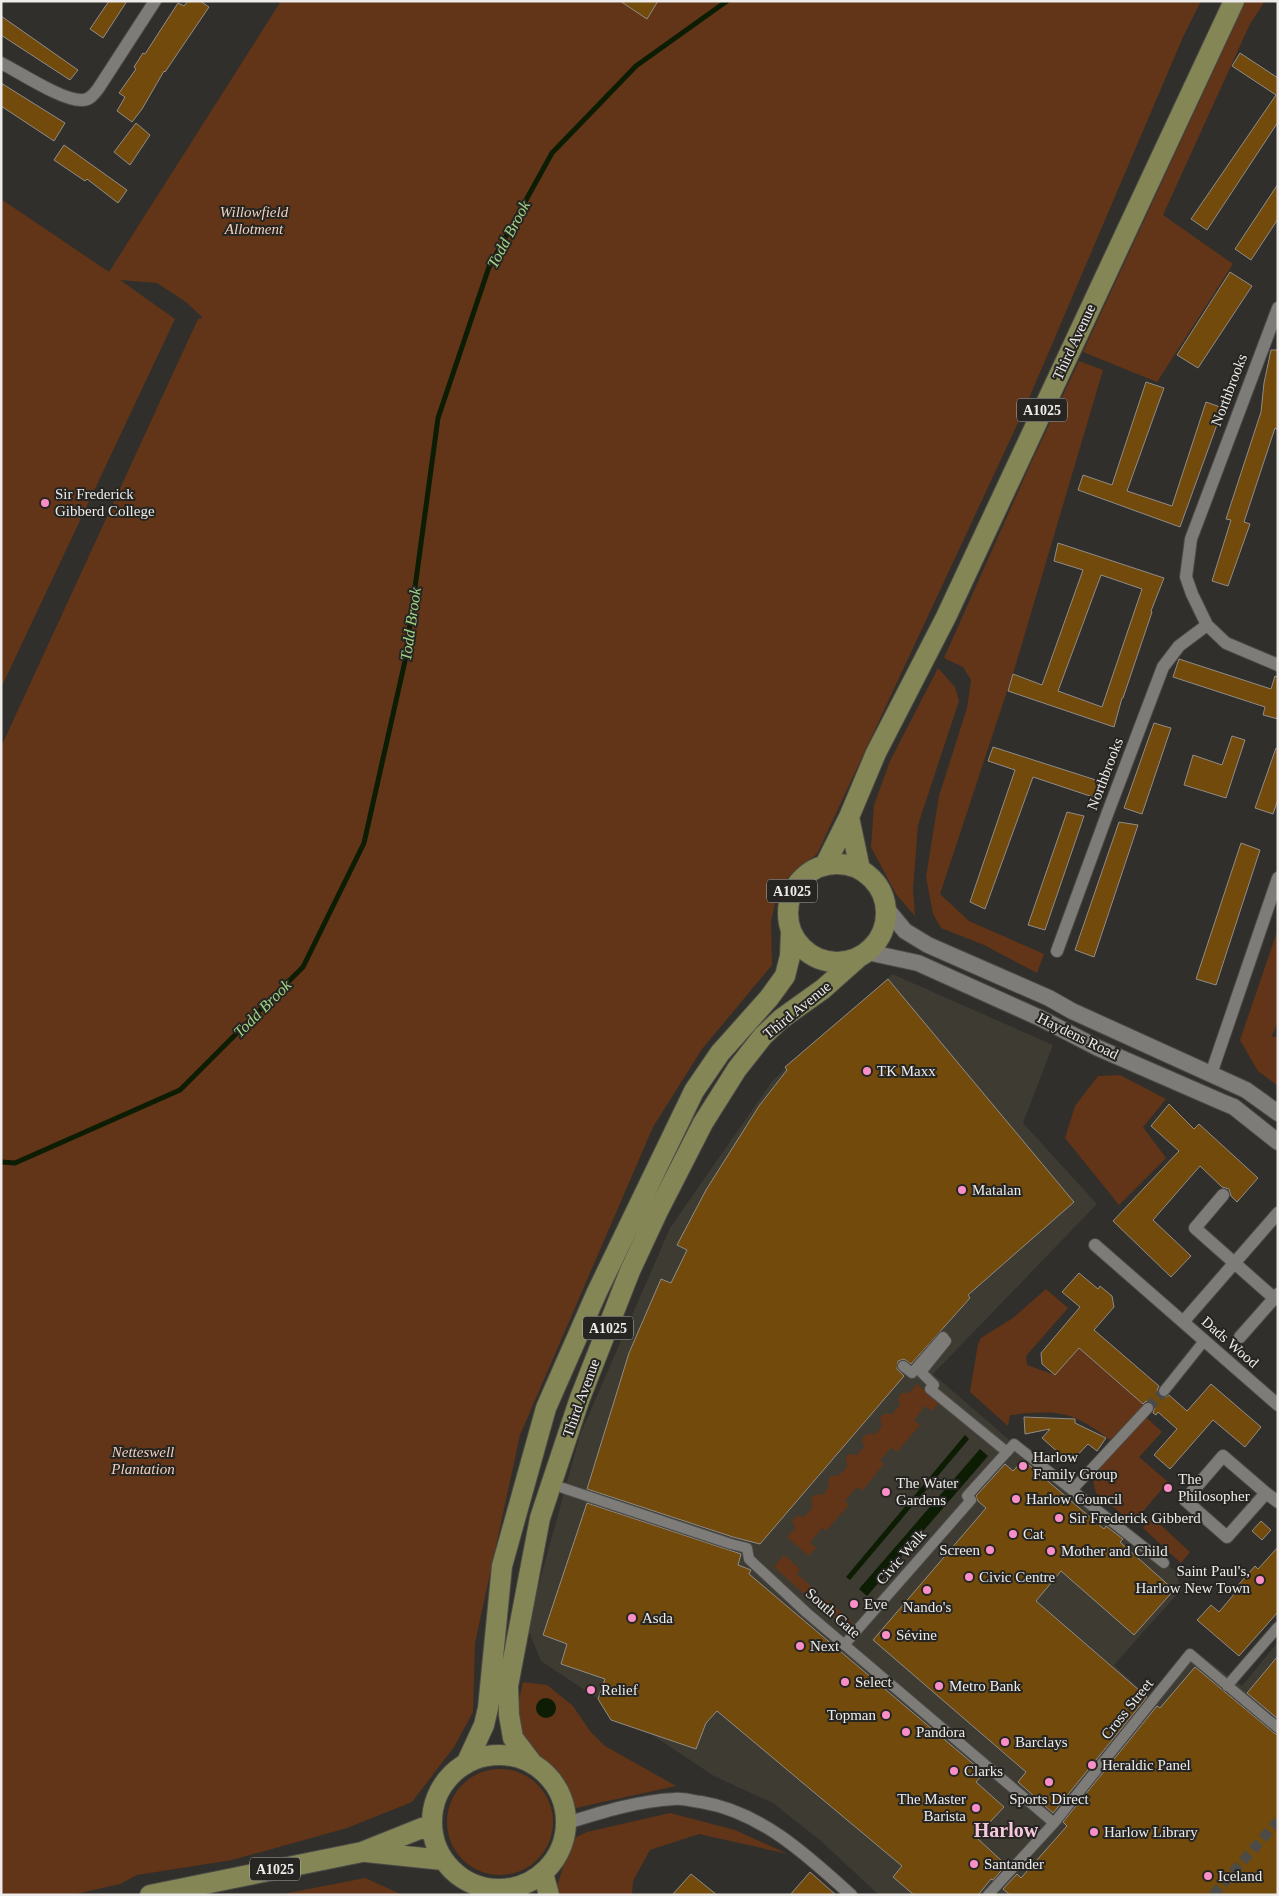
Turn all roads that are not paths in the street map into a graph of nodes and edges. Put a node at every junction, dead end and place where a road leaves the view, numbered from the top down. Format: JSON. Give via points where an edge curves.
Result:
{"nodes":[{"id":1,"x":155,"y":1,"type":"edge"},
{"id":2,"x":1234,"y":1,"type":"edge"},
{"id":3,"x":1,"y":63,"type":"edge"},
{"id":4,"x":1278,"y":308,"type":"edge"},
{"id":5,"x":1207,"y":625,"type":"junction"},
{"id":6,"x":1278,"y":665,"type":"edge"},
{"id":7,"x":849,"y":817,"type":"junction"},
{"id":8,"x":825,"y":865,"type":"junction"},
{"id":9,"x":860,"y":869,"type":"junction"},
{"id":10,"x":1278,"y":878,"type":"edge"},
{"id":11,"x":1275,"y":897,"type":"edge"},
{"id":12,"x":886,"y":908,"type":"junction"},
{"id":13,"x":791,"y":932,"type":"junction"},
{"id":14,"x":1058,"y":952,"type":"dead end"},
{"id":15,"x":863,"y":954,"type":"junction"},
{"id":16,"x":1211,"y":1074,"type":"junction"},
{"id":17,"x":1203,"y":1093,"type":"junction"},
{"id":18,"x":1278,"y":1113,"type":"edge"},
{"id":19,"x":1278,"y":1142,"type":"edge"},
{"id":20,"x":1223,"y":1194,"type":"dead end"},
{"id":21,"x":1278,"y":1213,"type":"edge"},
{"id":22,"x":1095,"y":1245,"type":"dead end"},
{"id":23,"x":1234,"y":1263,"type":"junction"},
{"id":24,"x":1276,"y":1296,"type":"edge"},
{"id":25,"x":1183,"y":1322,"type":"junction"},
{"id":26,"x":1240,"y":1337,"type":"dead end"},
{"id":27,"x":1204,"y":1341,"type":"junction"},
{"id":28,"x":903,"y":1366,"type":"dead end"},
{"id":29,"x":1164,"y":1391,"type":"tunnel mouth"},
{"id":30,"x":1278,"y":1405,"type":"edge"},
{"id":31,"x":1148,"y":1408,"type":"tunnel mouth"},
{"id":32,"x":1010,"y":1448,"type":"junction"},
{"id":33,"x":563,"y":1488,"type":"dead end"},
{"id":34,"x":1073,"y":1489,"type":"junction"},
{"id":35,"x":1266,"y":1493,"type":"junction"},
{"id":36,"x":1278,"y":1502,"type":"edge"},
{"id":37,"x":1164,"y":1563,"type":"dead end"},
{"id":38,"x":1278,"y":1627,"type":"edge"},
{"id":39,"x":844,"y":1646,"type":"junction"},
{"id":40,"x":1227,"y":1686,"type":"junction"},
{"id":41,"x":1278,"y":1728,"type":"edge"},
{"id":42,"x":532,"y":1763,"type":"junction"},
{"id":43,"x":466,"y":1764,"type":"junction"},
{"id":44,"x":567,"y":1823,"type":"junction"},
{"id":45,"x":1054,"y":1823,"type":"junction"},
{"id":46,"x":432,"y":1824,"type":"junction"},
{"id":47,"x":362,"y":1852,"type":"junction"},
{"id":48,"x":443,"y":1860,"type":"junction"},
{"id":49,"x":543,"y":1873,"type":"junction"},
{"id":50,"x":498,"y":1892,"type":"edge"},
{"id":51,"x":989,"y":1894,"type":"edge"},
{"id":52,"x":150,"y":1895,"type":"edge"},
{"id":53,"x":549,"y":1895,"type":"edge"},
{"id":54,"x":852,"y":1895,"type":"edge"}],
"edges":[{"from":1,"to":3,"type":"street","via":[[91,97],[83,100],[64,97]]},
{"from":2,"to":7,"type":"main road","name":"Third Avenue","number":"A1025","via":[[946,617],[876,753]]},
{"from":4,"to":5,"type":"street","name":"Northbrooks","via":[[1190,539],[1186,577]]},
{"from":5,"to":6,"type":"street","name":"Northbrooks","via":[[1226,643]]},
{"from":5,"to":14,"type":"street","name":"Northbrooks","via":[[1179,646],[1163,667]]},
{"from":7,"to":8,"type":"main road","name":"Third Avenue","number":"A1025"},
{"from":7,"to":9,"type":"main road"},
{"from":8,"to":9,"type":"main road","number":"A1025","via":[[837,863]]},
{"from":8,"to":13,"type":"main road","number":"A1025","via":[[812,870],[792,890],[788,904]]},
{"from":9,"to":12,"type":"main road","via":[[882,892]]},
{"from":10,"to":11,"type":"street"},
{"from":11,"to":16,"type":"street"},
{"from":12,"to":15,"type":"main road","number":"A1025","via":[[886,922],[881,935]]},
{"from":12,"to":16,"type":"street","name":"Haydens Road","via":[[905,931],[928,945]]},
{"from":13,"to":15,"type":"main road","via":[[812,956],[827,961],[844,962]]},
{"from":13,"to":43,"type":"main road","name":"Third Avenue","number":"A1025","via":[[785,976],[720,1053],[694,1091],[597,1292],[546,1408],[502,1566],[488,1708]]},
{"from":15,"to":17,"type":"street","name":"Haydens Road","via":[[918,963],[1098,1048]]},
{"from":15,"to":42,"type":"main road","name":"Third Avenue","number":"A1025","via":[[823,989],[781,1019],[737,1069],[703,1123],[630,1271],[580,1398],[540,1518],[508,1686],[512,1738]]},
{"from":16,"to":17,"type":"street"},
{"from":16,"to":18,"type":"street","name":"Haydens Road","via":[[1246,1090]]},
{"from":17,"to":19,"type":"street","name":"Haydens Road","via":[[1234,1107]]},
{"from":20,"to":23,"type":"street","name":"Dads Wood","via":[[1195,1228]]},
{"from":21,"to":23,"type":"street","name":"Dads Wood"},
{"from":22,"to":25,"type":"street","name":"Dads Wood"},
{"from":23,"to":24,"type":"street","name":"Dads Wood"},
{"from":23,"to":25,"type":"street","name":"Dads Wood"},
{"from":24,"to":26,"type":"street","name":"Dads Wood"},
{"from":25,"to":27,"type":"street","name":"Dads Wood"},
{"from":27,"to":29,"type":"street"},
{"from":27,"to":30,"type":"street","name":"Dads Wood"},
{"from":28,"to":32,"type":"street","via":[[912,1373],[943,1338],[946,1341],[921,1372],[934,1385],[930,1389]]},
{"from":31,"to":34,"type":"street"},
{"from":32,"to":34,"type":"street"},
{"from":32,"to":39,"type":"street","name":"Civic Walk","via":[[967,1496],[971,1500]]},
{"from":33,"to":39,"type":"street","name":"South Gate","via":[[748,1548],[749,1559]]},
{"from":34,"to":37,"type":"street"},
{"from":35,"to":35,"type":"street","via":[[1223,1456],[1185,1500],[1228,1537]]},
{"from":35,"to":36,"type":"street"},
{"from":38,"to":40,"type":"street"},
{"from":39,"to":45,"type":"street","name":"South Gate"},
{"from":40,"to":41,"type":"street"},
{"from":40,"to":45,"type":"street","name":"Cross Street","via":[[1190,1654]]},
{"from":42,"to":43,"type":"main road","via":[[504,1755],[484,1756]]},
{"from":42,"to":44,"type":"main road","via":[[552,1780],[560,1792]]},
{"from":43,"to":46,"type":"main road","via":[[450,1777],[437,1795]]},
{"from":44,"to":49,"type":"main road","via":[[560,1851]]},
{"from":44,"to":54,"type":"street","via":[[643,1802],[677,1798],[714,1805],[759,1822]]},
{"from":45,"to":51,"type":"street","name":"Cross Street"},
{"from":46,"to":47,"type":"main road","number":"A1025"},
{"from":46,"to":48,"type":"main road","via":[[433,1837]]},
{"from":47,"to":48,"type":"main road","number":"A1025"},
{"from":47,"to":52,"type":"main road","number":"A1025"},
{"from":48,"to":50,"type":"main road","via":[[464,1879]]},
{"from":49,"to":50,"type":"main road","via":[[523,1885]]},
{"from":49,"to":53,"type":"main road"}]}
